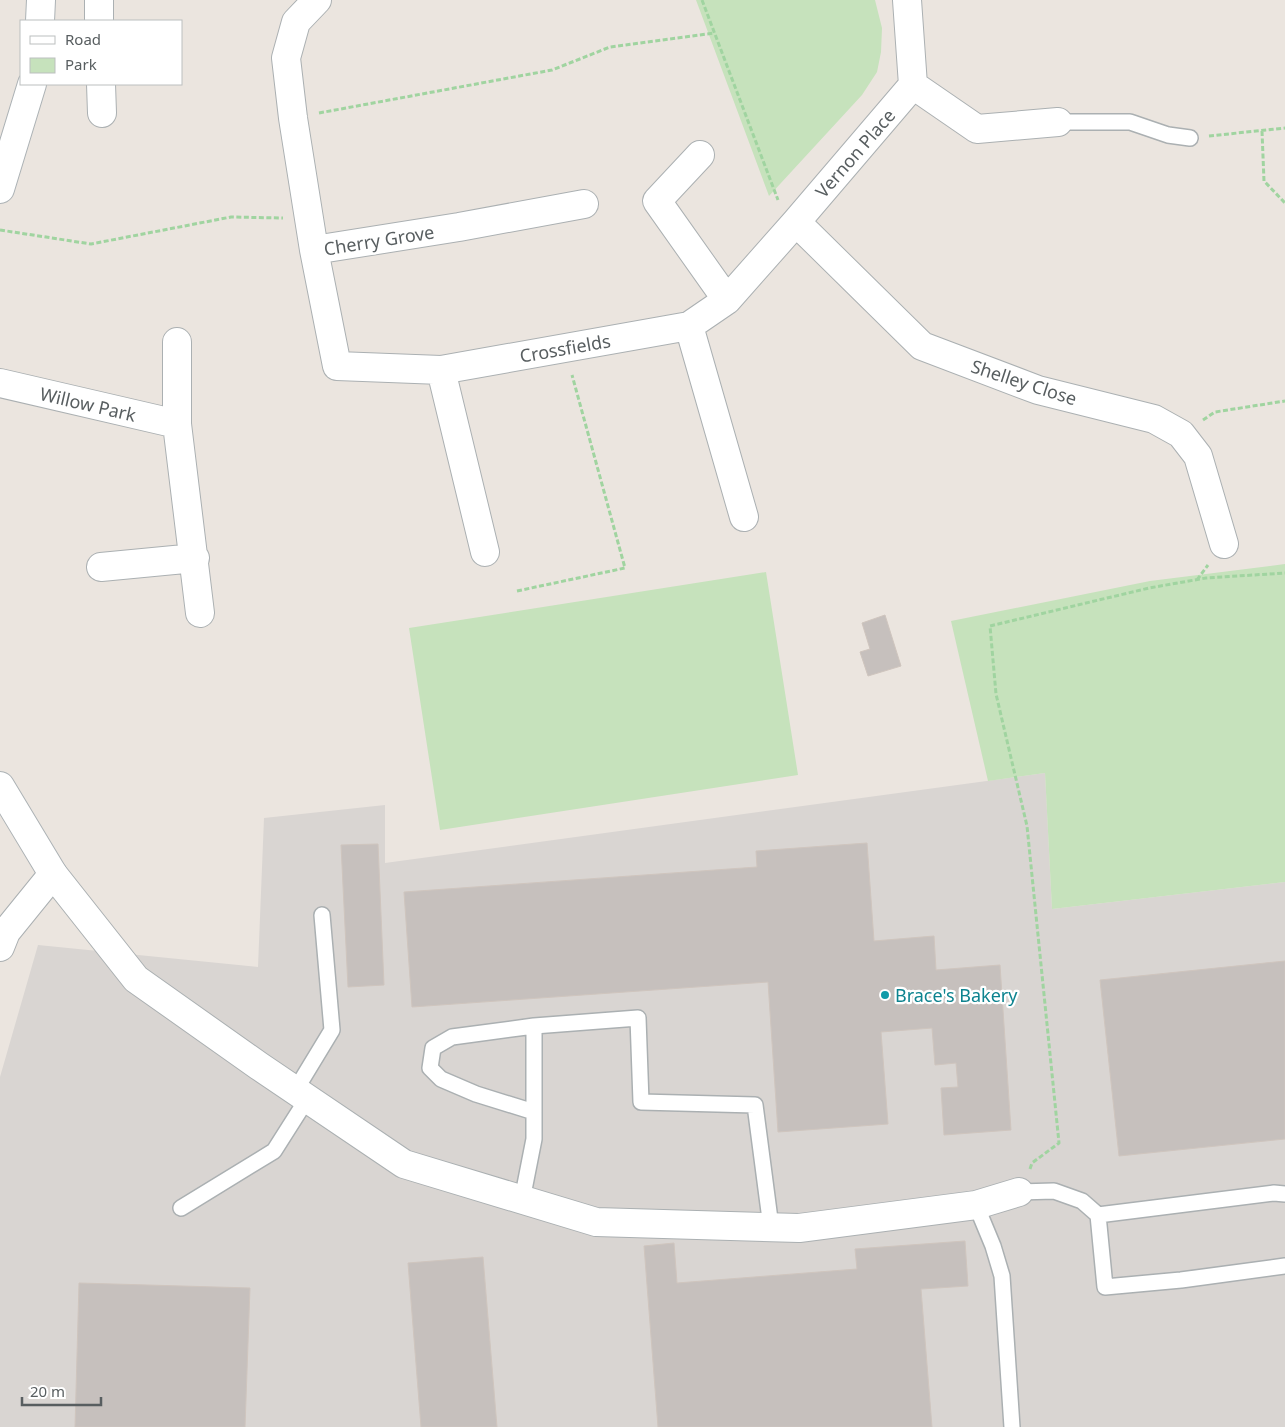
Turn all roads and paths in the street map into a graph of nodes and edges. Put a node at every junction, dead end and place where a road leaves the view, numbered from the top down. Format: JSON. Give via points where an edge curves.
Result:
{"nodes":[{"id":1,"x":41,"y":0,"type":"edge"},
{"id":2,"x":99,"y":0,"type":"edge"},
{"id":3,"x":317,"y":0,"type":"edge"},
{"id":4,"x":702,"y":0,"type":"edge"},
{"id":5,"x":907,"y":0,"type":"edge"},
{"id":6,"x":40,"y":20,"type":"edge"},
{"id":7,"x":99,"y":20,"type":"edge"},
{"id":8,"x":714,"y":33,"type":"junction"},
{"id":9,"x":32,"y":85,"type":"edge"},
{"id":10,"x":101,"y":85,"type":"edge"},
{"id":11,"x":913,"y":85,"type":"junction"},
{"id":12,"x":102,"y":113,"type":"dead end"},
{"id":13,"x":294,"y":118,"type":"junction"},
{"id":14,"x":1058,"y":122,"type":"joint"},
{"id":15,"x":1285,"y":128,"type":"edge"},
{"id":16,"x":1262,"y":131,"type":"junction"},
{"id":17,"x":1190,"y":138,"type":"joint"},
{"id":18,"x":700,"y":154,"type":"dead end"},
{"id":19,"x":0,"y":188,"type":"edge"},
{"id":20,"x":1285,"y":203,"type":"edge"},
{"id":21,"x":584,"y":204,"type":"dead end"},
{"id":22,"x":309,"y":218,"type":"junction"},
{"id":23,"x":793,"y":226,"type":"junction"},
{"id":24,"x":0,"y":230,"type":"edge"},
{"id":25,"x":314,"y":250,"type":"junction"},
{"id":26,"x":727,"y":300,"type":"junction"},
{"id":27,"x":689,"y":326,"type":"junction"},
{"id":28,"x":177,"y":342,"type":"dead end"},
{"id":29,"x":564,"y":348,"type":"junction"},
{"id":30,"x":442,"y":370,"type":"junction"},
{"id":31,"x":0,"y":383,"type":"edge"},
{"id":32,"x":1285,"y":402,"type":"edge"},
{"id":33,"x":177,"y":424,"type":"junction"},
{"id":34,"x":1181,"y":434,"type":"junction"},
{"id":35,"x":744,"y":517,"type":"dead end"},
{"id":36,"x":1224,"y":544,"type":"dead end"},
{"id":37,"x":485,"y":552,"type":"dead end"},
{"id":38,"x":194,"y":558,"type":"junction"},
{"id":39,"x":101,"y":567,"type":"dead end"},
{"id":40,"x":1285,"y":574,"type":"edge"},
{"id":41,"x":517,"y":592,"type":"dead end"},
{"id":42,"x":200,"y":613,"type":"dead end"},
{"id":43,"x":0,"y":786,"type":"edge"},
{"id":44,"x":53,"y":874,"type":"junction"},
{"id":45,"x":322,"y":914,"type":"dead end"},
{"id":46,"x":0,"y":947,"type":"edge"},
{"id":47,"x":534,"y":1026,"type":"junction"},
{"id":48,"x":301,"y":1095,"type":"junction"},
{"id":49,"x":534,"y":1112,"type":"junction"},
{"id":50,"x":1019,"y":1192,"type":"junction"},
{"id":51,"x":1285,"y":1194,"type":"edge"},
{"id":52,"x":522,"y":1200,"type":"junction"},
{"id":53,"x":976,"y":1204,"type":"junction"},
{"id":54,"x":181,"y":1208,"type":"dead end"},
{"id":55,"x":1098,"y":1215,"type":"junction"},
{"id":56,"x":771,"y":1227,"type":"junction"},
{"id":57,"x":1285,"y":1266,"type":"edge"},
{"id":58,"x":1012,"y":1427,"type":"edge"}],
"edges":[{"from":1,"to":6,"type":"street"},
{"from":2,"to":7,"type":"street"},
{"from":3,"to":13,"type":"street","name":"Cherry Grove","via":[[296,22],[286,58]]},
{"from":4,"to":8,"type":"path"},
{"from":5,"to":11,"type":"street"},
{"from":8,"to":13,"type":"path","via":[[610,47],[552,70]]},
{"from":8,"to":23,"type":"path"},
{"from":9,"to":19,"type":"street"},
{"from":10,"to":12,"type":"street"},
{"from":11,"to":14,"type":"street","via":[[977,129]]},
{"from":11,"to":23,"type":"street","name":"Vernon Place"},
{"from":13,"to":22,"type":"street","name":"Cherry Grove"},
{"from":14,"to":17,"type":"lane","via":[[1130,122],[1168,135]]},
{"from":15,"to":16,"type":"path"},
{"from":16,"to":17,"type":"path"},
{"from":16,"to":20,"type":"path","via":[[1264,181]]},
{"from":18,"to":26,"type":"street","via":[[657,201]]},
{"from":21,"to":25,"type":"street","name":"Cherry Grove"},
{"from":22,"to":24,"type":"path","via":[[231,217],[91,244]]},
{"from":22,"to":25,"type":"street","name":"Cherry Grove"},
{"from":23,"to":26,"type":"street","name":"Crossfields"},
{"from":23,"to":34,"type":"street","name":"Shelley Close","via":[[922,346],[1038,390],[1154,419]]},
{"from":25,"to":30,"type":"street","name":"Crossfields","via":[[337,366]]},
{"from":26,"to":27,"type":"street","name":"Crossfields"},
{"from":27,"to":29,"type":"street","name":"Crossfields"},
{"from":27,"to":35,"type":"street"},
{"from":28,"to":33,"type":"street"},
{"from":29,"to":30,"type":"street","name":"Crossfields"},
{"from":29,"to":41,"type":"path","via":[[625,568]]},
{"from":30,"to":37,"type":"street"},
{"from":31,"to":33,"type":"street","name":"Willow Park"},
{"from":32,"to":34,"type":"path","via":[[1215,412]]},
{"from":33,"to":38,"type":"street"},
{"from":34,"to":36,"type":"street","name":"Shelley Close","via":[[1198,456]]},
{"from":38,"to":39,"type":"street"},
{"from":38,"to":42,"type":"street"},
{"from":40,"to":50,"type":"path","via":[[1206,578],[1149,588],[990,626],[996,694],[1027,826],[1059,1143],[1032,1163]]},
{"from":43,"to":44,"type":"street"},
{"from":44,"to":46,"type":"street","via":[[6,932]]},
{"from":44,"to":48,"type":"street","via":[[136,979]]},
{"from":45,"to":48,"type":"lane","via":[[332,1030]]},
{"from":47,"to":49,"type":"lane"},
{"from":47,"to":49,"type":"lane","via":[[452,1037],[433,1048],[430,1068],[441,1079],[476,1094]]},
{"from":47,"to":56,"type":"lane","via":[[638,1018],[641,1102],[755,1105]]},
{"from":48,"to":52,"type":"street","via":[[404,1164]]},
{"from":48,"to":54,"type":"lane","via":[[274,1151]]},
{"from":49,"to":52,"type":"lane","via":[[534,1139]]},
{"from":50,"to":53,"type":"street"},
{"from":50,"to":55,"type":"lane","via":[[1054,1192],[1082,1201]]},
{"from":51,"to":55,"type":"lane"},
{"from":52,"to":56,"type":"street","via":[[596,1222]]},
{"from":53,"to":56,"type":"street","via":[[799,1228]]},
{"from":53,"to":58,"type":"lane","via":[[1002,1276]]},
{"from":55,"to":57,"type":"lane","via":[[1105,1287]]}]}
